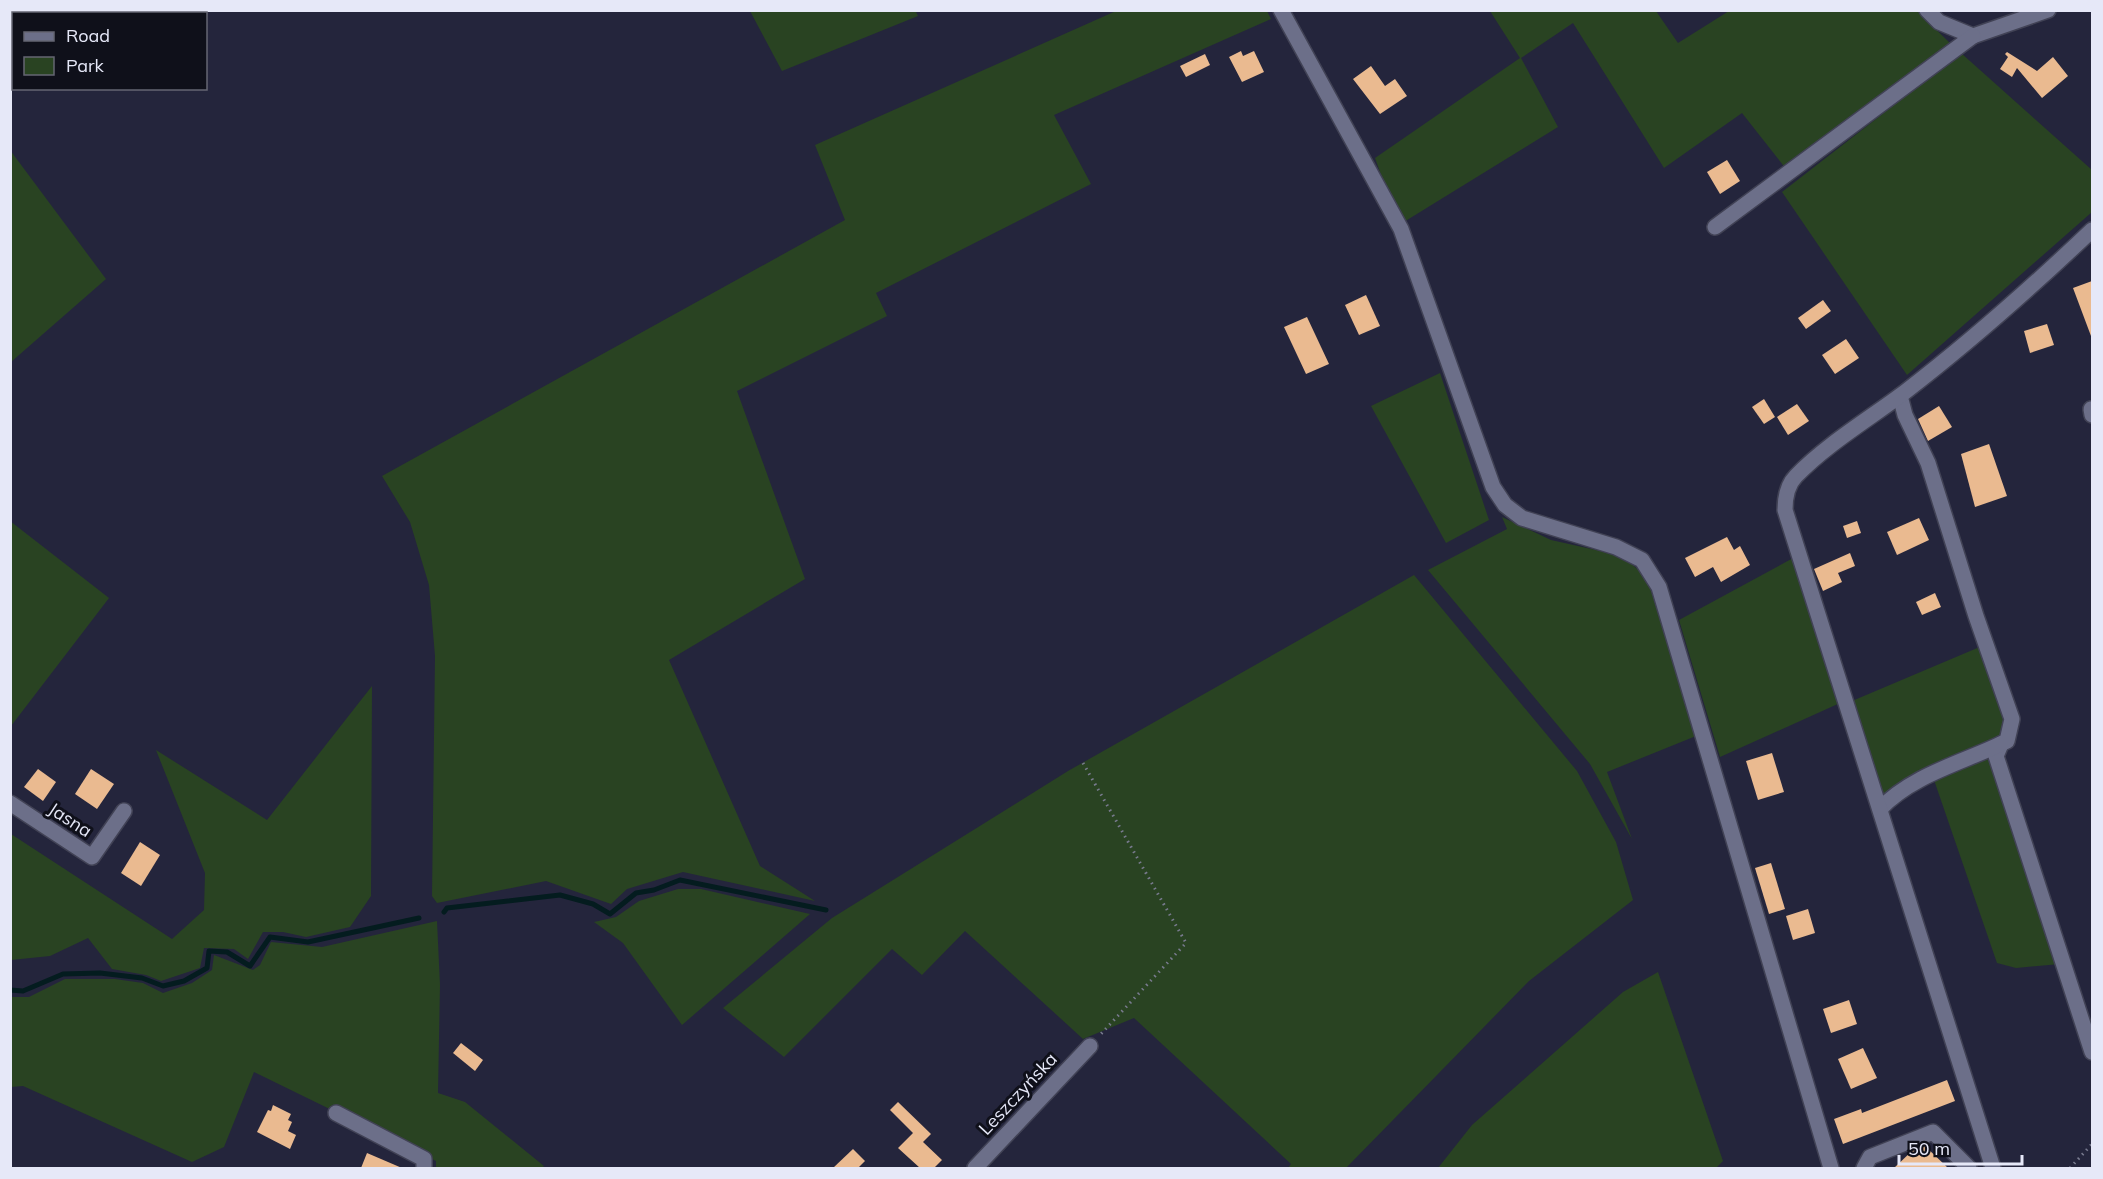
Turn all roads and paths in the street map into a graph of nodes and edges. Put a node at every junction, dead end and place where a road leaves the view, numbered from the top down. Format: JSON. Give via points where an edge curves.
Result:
{"nodes":[{"id":1,"x":1281,"y":10,"type":"edge"},
{"id":2,"x":1927,"y":10,"type":"edge"},
{"id":3,"x":2048,"y":10,"type":"edge"},
{"id":4,"x":1973,"y":36,"type":"junction"},
{"id":5,"x":1715,"y":227,"type":"dead end"},
{"id":6,"x":2092,"y":230,"type":"edge"},
{"id":7,"x":1900,"y":396,"type":"junction"},
{"id":8,"x":2001,"y":744,"type":"junction"},
{"id":9,"x":1083,"y":763,"type":"dead end"},
{"id":10,"x":10,"y":804,"type":"edge"},
{"id":11,"x":1880,"y":809,"type":"junction"},
{"id":12,"x":124,"y":811,"type":"dead end"},
{"id":13,"x":1090,"y":1046,"type":"joint"},
{"id":14,"x":2092,"y":1052,"type":"edge"},
{"id":15,"x":336,"y":1113,"type":"dead end"},
{"id":16,"x":2092,"y":1144,"type":"edge"},
{"id":17,"x":424,"y":1168,"type":"edge"},
{"id":18,"x":975,"y":1168,"type":"edge"},
{"id":19,"x":1831,"y":1168,"type":"edge"},
{"id":20,"x":1864,"y":1168,"type":"edge"},
{"id":21,"x":1969,"y":1168,"type":"edge"},
{"id":22,"x":1994,"y":1168,"type":"edge"},
{"id":23,"x":2070,"y":1168,"type":"edge"}],
"edges":[{"from":1,"to":19,"type":"street","via":[[1401,229],[1493,487],[1505,505],[1522,518],[1616,547],[1642,560],[1659,587]]},
{"from":2,"to":4,"type":"street","via":[[1939,22]]},
{"from":3,"to":4,"type":"street"},
{"from":4,"to":5,"type":"street"},
{"from":6,"to":7,"type":"street"},
{"from":7,"to":8,"type":"street","via":[[1928,463],[2012,718],[2007,741]]},
{"from":7,"to":11,"type":"street","via":[[1794,478],[1785,497],[1785,510]]},
{"from":8,"to":11,"type":"street","via":[[1919,780]]},
{"from":8,"to":14,"type":"street","via":[[1996,756]]},
{"from":9,"to":13,"type":"path","via":[[1186,943]]},
{"from":10,"to":12,"type":"street","name":"Jasna","via":[[92,857]]},
{"from":11,"to":22,"type":"street"},
{"from":13,"to":18,"type":"street","name":"Leszczyńska"},
{"from":15,"to":17,"type":"street","via":[[424,1160]]},
{"from":16,"to":23,"type":"path"},
{"from":20,"to":21,"type":"street","via":[[1870,1157],[1933,1132]]}]}
